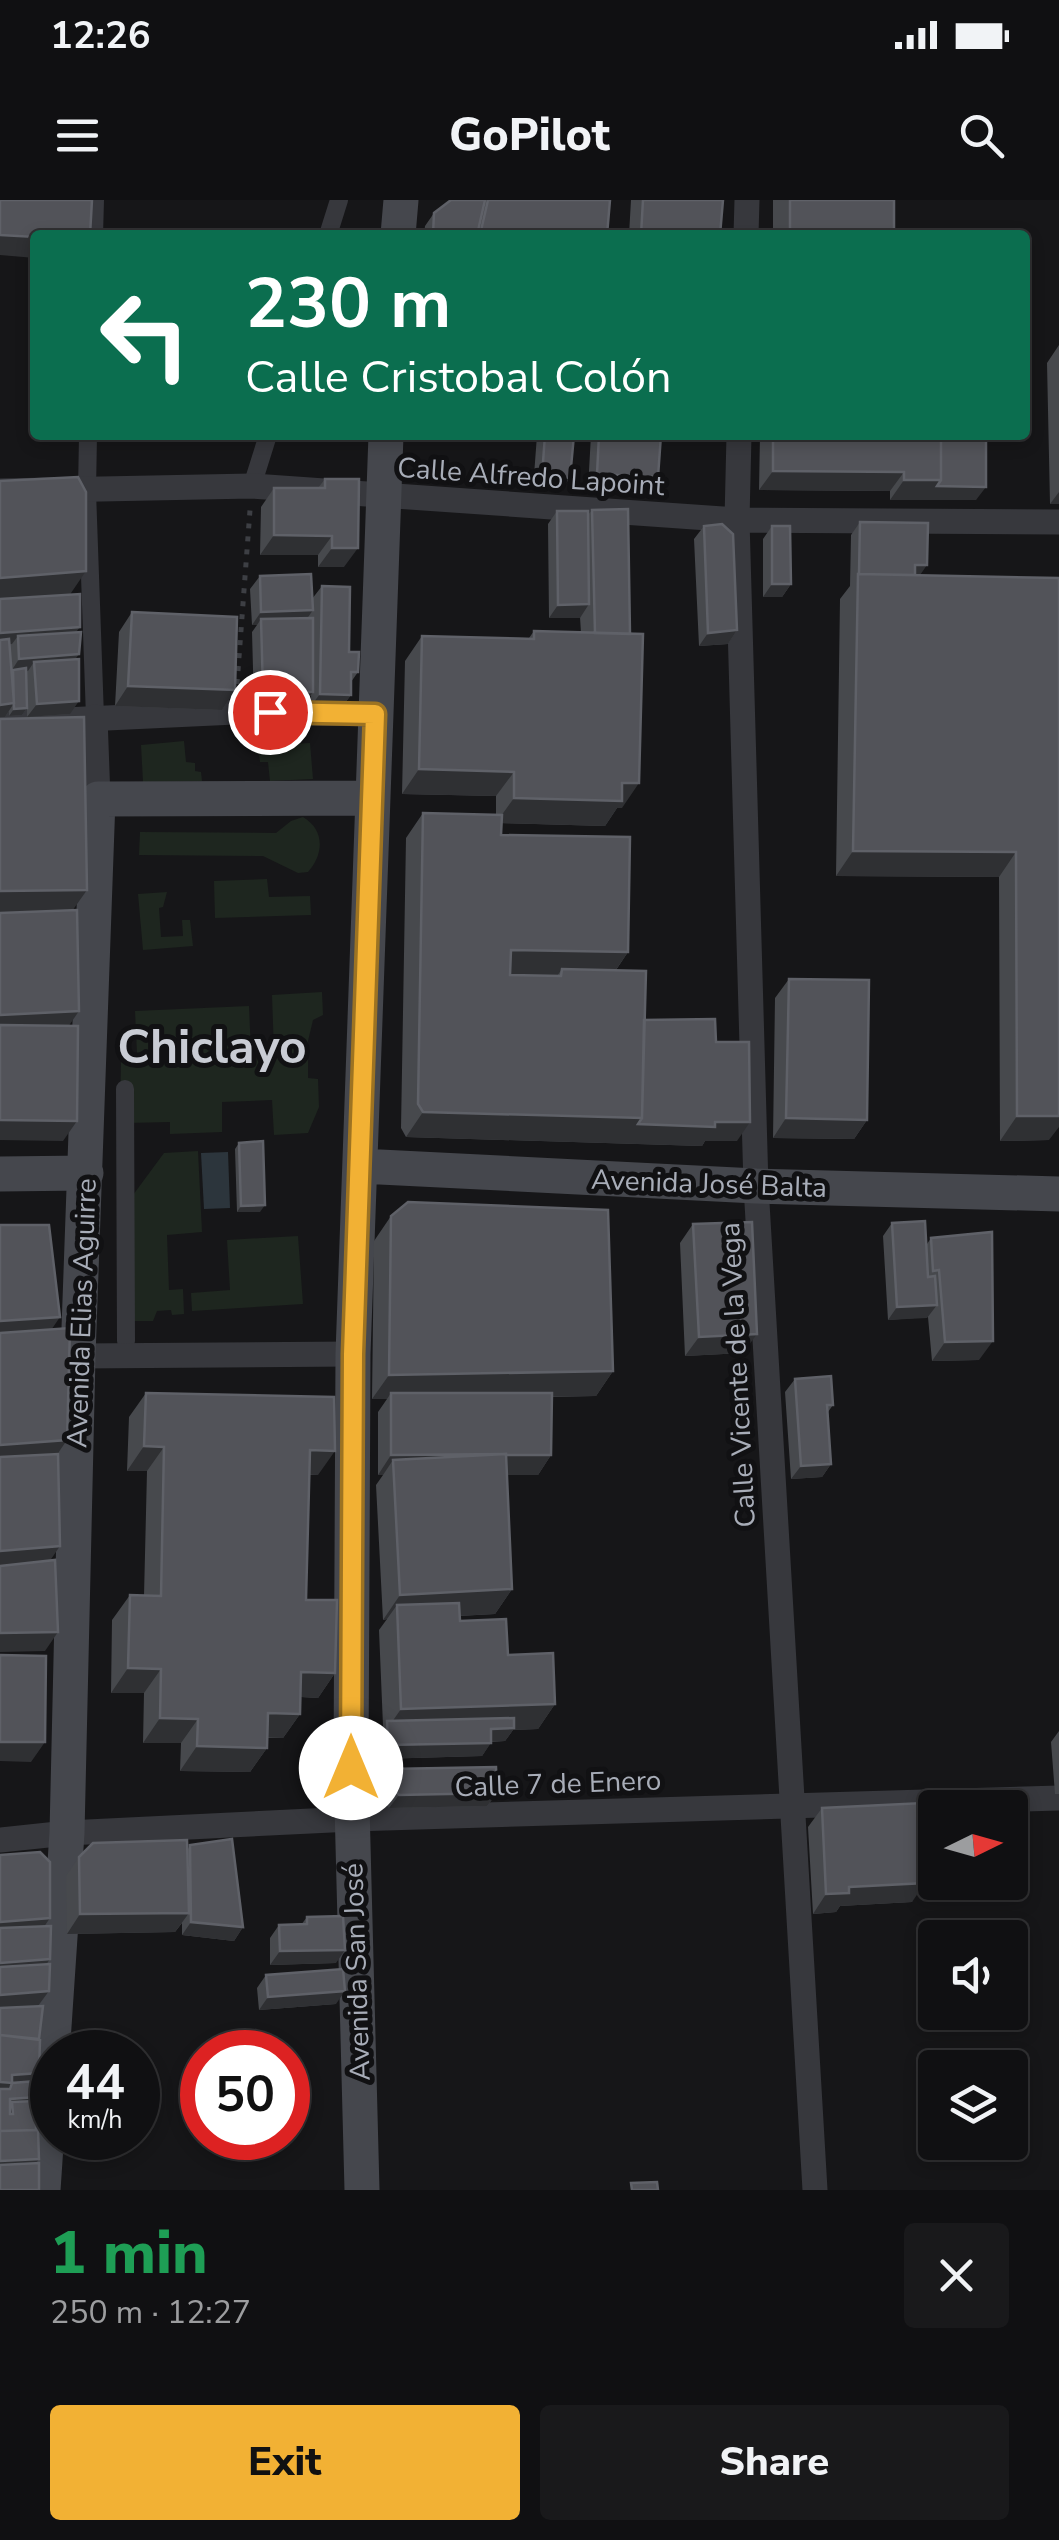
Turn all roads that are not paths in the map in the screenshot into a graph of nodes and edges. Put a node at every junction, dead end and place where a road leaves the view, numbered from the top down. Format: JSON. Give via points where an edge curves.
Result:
{"nodes":[{"id":1,"x":95,"y":200,"type":"edge"},
{"id":2,"x":339,"y":200,"type":"edge"},
{"id":3,"x":401,"y":200,"type":"edge"},
{"id":4,"x":747,"y":200,"type":"edge"},
{"id":5,"x":94,"y":230,"type":"edge"},
{"id":6,"x":330,"y":230,"type":"edge"},
{"id":7,"x":398,"y":230,"type":"edge"},
{"id":8,"x":746,"y":230,"type":"edge"},
{"id":9,"x":88,"y":440,"type":"edge"},
{"id":10,"x":266,"y":440,"type":"edge"},
{"id":11,"x":386,"y":440,"type":"edge"},
{"id":12,"x":740,"y":440,"type":"edge"},
{"id":13,"x":252,"y":486,"type":"junction"},
{"id":14,"x":0,"y":491,"type":"edge"},
{"id":15,"x":86,"y":491,"type":"junction"},
{"id":16,"x":384,"y":497,"type":"junction"},
{"id":17,"x":737,"y":520,"type":"junction"},
{"id":18,"x":1059,"y":522,"type":"edge"},
{"id":19,"x":375,"y":714,"type":"junction"},
{"id":20,"x":95,"y":718,"type":"junction"},
{"id":21,"x":0,"y":723,"type":"edge"},
{"id":22,"x":372,"y":798,"type":"junction"},
{"id":23,"x":98,"y":799,"type":"junction"},
{"id":24,"x":124,"y":1089,"type":"dead end"},
{"id":25,"x":360,"y":1166,"type":"junction"},
{"id":26,"x":86,"y":1173,"type":"junction"},
{"id":27,"x":0,"y":1174,"type":"edge"},
{"id":28,"x":756,"y":1186,"type":"junction"},
{"id":29,"x":1059,"y":1194,"type":"edge"},
{"id":30,"x":126,"y":1341,"type":"dead end"},
{"id":31,"x":353,"y":1354,"type":"junction"},
{"id":32,"x":78,"y":1356,"type":"junction"},
{"id":33,"x":1059,"y":1798,"type":"edge"},
{"id":34,"x":793,"y":1806,"type":"junction"},
{"id":35,"x":352,"y":1820,"type":"junction"},
{"id":36,"x":67,"y":1832,"type":"junction"},
{"id":37,"x":0,"y":1840,"type":"edge"},
{"id":38,"x":43,"y":2190,"type":"edge"},
{"id":39,"x":362,"y":2190,"type":"edge"},
{"id":40,"x":815,"y":2190,"type":"edge"}],
"edges":[{"from":1,"to":5,"type":"street"},
{"from":2,"to":6,"type":"street"},
{"from":3,"to":7,"type":"main road"},
{"from":4,"to":8,"type":"street"},
{"from":9,"to":15,"type":"street","name":"Avenida Elias Aguirre"},
{"from":10,"to":13,"type":"street"},
{"from":11,"to":16,"type":"main road","name":"Avenida San José"},
{"from":12,"to":17,"type":"street","name":"Calle Vicente de la Vega"},
{"from":13,"to":15,"type":"street","name":"Calle Alfredo Lapoint"},
{"from":13,"to":16,"type":"street","name":"Calle Alfredo Lapoint"},
{"from":14,"to":15,"type":"street","name":"Calle Alfredo Lapoint"},
{"from":15,"to":20,"type":"street","name":"Avenida Elias Aguirre"},
{"from":16,"to":17,"type":"street","name":"Calle Alfredo Lapoint"},
{"from":16,"to":19,"type":"main road","name":"Avenida San José"},
{"from":17,"to":18,"type":"street","name":"Calle Alfredo Lapoint"},
{"from":17,"to":28,"type":"street","name":"Calle Vicente de la Vega"},
{"from":19,"to":20,"type":"street"},
{"from":19,"to":22,"type":"main road","name":"Avenida San José"},
{"from":20,"to":21,"type":"street"},
{"from":20,"to":23,"type":"street","name":"Avenida Elias Aguirre"},
{"from":22,"to":23,"type":"main road"},
{"from":22,"to":25,"type":"main road","name":"Avenida San José"},
{"from":23,"to":26,"type":"main road","name":"Avenida Elias Aguirre"},
{"from":24,"to":30,"type":"street"},
{"from":25,"to":28,"type":"main road","name":"Avenida José Balta"},
{"from":25,"to":31,"type":"main road","name":"Avenida San José"},
{"from":26,"to":27,"type":"main road"},
{"from":26,"to":32,"type":"main road","name":"Avenida Elias Aguirre"},
{"from":28,"to":29,"type":"main road","name":"Avenida José Balta"},
{"from":28,"to":34,"type":"street","name":"Calle Vicente de la Vega"},
{"from":31,"to":32,"type":"street"},
{"from":31,"to":35,"type":"main road","name":"Avenida San José"},
{"from":32,"to":36,"type":"main road","name":"Avenida Elias Aguirre"},
{"from":33,"to":34,"type":"street","name":"Calle 7 de Enero"},
{"from":34,"to":35,"type":"street","name":"Calle 7 de Enero"},
{"from":34,"to":40,"type":"street","name":"Calle Vicente de la Vega"},
{"from":35,"to":36,"type":"street","name":"Calle 7 de Enero"},
{"from":35,"to":39,"type":"main road","name":"Avenida San José"},
{"from":36,"to":37,"type":"street","name":"Calle 7 de Enero"},
{"from":36,"to":38,"type":"main road","name":"Avenida Elias Aguirre"}]}
